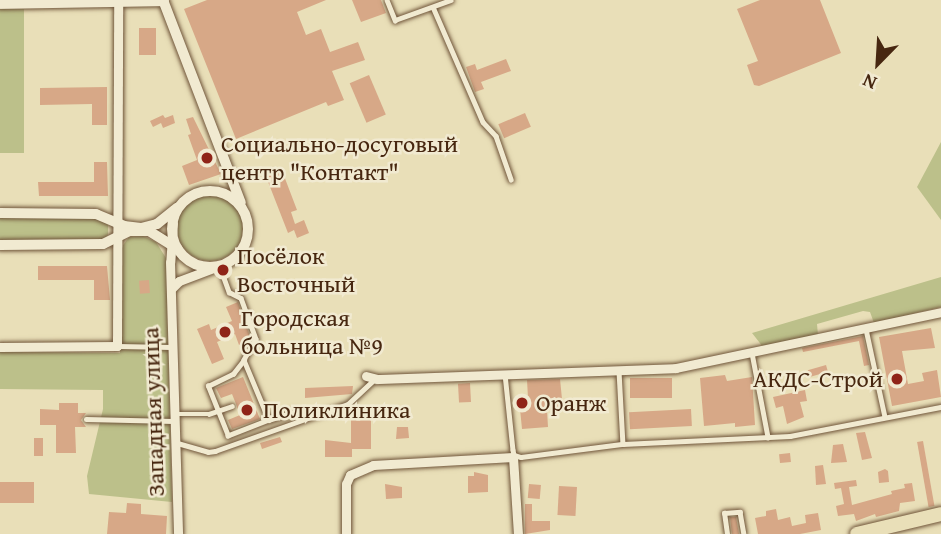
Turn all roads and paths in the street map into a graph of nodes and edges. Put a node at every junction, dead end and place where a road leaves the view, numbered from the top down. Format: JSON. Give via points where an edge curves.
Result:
{"nodes":[{"id":1,"x":387,"y":0,"type":"edge"},
{"id":2,"x":451,"y":0,"type":"edge"},
{"id":3,"x":163,"y":1,"type":"edge"},
{"id":4,"x":118,"y":2,"type":"junction"},
{"id":5,"x":0,"y":4,"type":"edge"},
{"id":6,"x":433,"y":6,"type":"junction"},
{"id":7,"x":231,"y":179,"type":"junction"},
{"id":8,"x":511,"y":179,"type":"dead end"},
{"id":9,"x":203,"y":192,"type":"junction"},
{"id":10,"x":182,"y":204,"type":"junction"},
{"id":11,"x":244,"y":212,"type":"junction"},
{"id":12,"x":0,"y":213,"type":"edge"},
{"id":13,"x":116,"y":223,"type":"junction"},
{"id":14,"x":116,"y":237,"type":"junction"},
{"id":15,"x":0,"y":245,"type":"edge"},
{"id":16,"x":174,"y":247,"type":"junction"},
{"id":17,"x":219,"y":266,"type":"junction"},
{"id":18,"x":171,"y":289,"type":"junction"},
{"id":19,"x":941,"y":312,"type":"edge"},
{"id":20,"x":866,"y":328,"type":"junction"},
{"id":21,"x":117,"y":346,"type":"junction"},
{"id":22,"x":0,"y":347,"type":"edge"},
{"id":23,"x":171,"y":347,"type":"junction"},
{"id":24,"x":752,"y":352,"type":"junction"},
{"id":25,"x":244,"y":360,"type":"junction"},
{"id":26,"x":619,"y":370,"type":"junction"},
{"id":27,"x":505,"y":374,"type":"junction"},
{"id":28,"x":366,"y":376,"type":"dead end"},
{"id":29,"x":377,"y":379,"type":"junction"},
{"id":30,"x":232,"y":406,"type":"dead end"},
{"id":31,"x":941,"y":407,"type":"edge"},
{"id":32,"x":216,"y":411,"type":"junction"},
{"id":33,"x":296,"y":411,"type":"dead end"},
{"id":34,"x":885,"y":417,"type":"junction"},
{"id":35,"x":173,"y":418,"type":"junction"},
{"id":36,"x":86,"y":419,"type":"dead end"},
{"id":37,"x":269,"y":420,"type":"junction"},
{"id":38,"x":768,"y":437,"type":"junction"},
{"id":39,"x":174,"y":442,"type":"junction"},
{"id":40,"x":623,"y":444,"type":"junction"},
{"id":41,"x":941,"y":514,"type":"edge"},
{"id":42,"x":941,"y":522,"type":"edge"},
{"id":43,"x":178,"y":534,"type":"edge"},
{"id":44,"x":346,"y":534,"type":"edge"},
{"id":45,"x":518,"y":534,"type":"edge"},
{"id":46,"x":727,"y":534,"type":"edge"},
{"id":47,"x":744,"y":534,"type":"edge"},
{"id":48,"x":857,"y":534,"type":"edge"},
{"id":49,"x":889,"y":534,"type":"edge"}],
"edges":[{"from":1,"to":6,"type":"lane","via":[[395,20]]},
{"from":2,"to":6,"type":"lane"},
{"from":3,"to":4,"type":"street"},
{"from":3,"to":7,"type":"street"},
{"from":4,"to":5,"type":"street"},
{"from":4,"to":13,"type":"street"},
{"from":6,"to":8,"type":"lane","via":[[483,122],[496,136]]},
{"from":7,"to":9,"type":"street"},
{"from":7,"to":11,"type":"street"},
{"from":9,"to":10,"type":"street"},
{"from":9,"to":11,"type":"street","via":[[224,194]]},
{"from":10,"to":13,"type":"street","via":[[150,227]]},
{"from":10,"to":16,"type":"street","via":[[173,223]]},
{"from":11,"to":17,"type":"street","via":[[245,244],[236,257]]},
{"from":12,"to":13,"type":"street","via":[[96,214]]},
{"from":13,"to":14,"type":"street"},
{"from":14,"to":15,"type":"street","via":[[103,244]]},
{"from":14,"to":16,"type":"street","via":[[130,231],[149,232]]},
{"from":14,"to":21,"type":"street"},
{"from":16,"to":17,"type":"street","via":[[195,263]]},
{"from":16,"to":18,"type":"street","name":"Западная улица"},
{"from":17,"to":18,"type":"street","via":[[179,281]]},
{"from":17,"to":25,"type":"lane","via":[[229,292],[241,298],[256,338]]},
{"from":18,"to":23,"type":"street","name":"Западная улица"},
{"from":19,"to":20,"type":"street"},
{"from":20,"to":24,"type":"street"},
{"from":20,"to":34,"type":"lane"},
{"from":21,"to":22,"type":"street"},
{"from":21,"to":23,"type":"lane"},
{"from":23,"to":35,"type":"street","name":"Западная улица"},
{"from":24,"to":26,"type":"street","via":[[676,368]]},
{"from":24,"to":38,"type":"lane"},
{"from":25,"to":32,"type":"lane","via":[[233,374],[209,385]]},
{"from":25,"to":37,"type":"lane"},
{"from":26,"to":27,"type":"street"},
{"from":26,"to":40,"type":"lane"},
{"from":27,"to":29,"type":"street"},
{"from":27,"to":40,"type":"lane","via":[[514,455]]},
{"from":28,"to":29,"type":"street"},
{"from":29,"to":39,"type":"lane","via":[[348,404],[215,451]]},
{"from":30,"to":32,"type":"lane"},
{"from":31,"to":34,"type":"lane"},
{"from":32,"to":35,"type":"lane"},
{"from":32,"to":37,"type":"lane","via":[[228,436]]},
{"from":33,"to":37,"type":"lane"},
{"from":34,"to":38,"type":"lane"},
{"from":35,"to":36,"type":"lane"},
{"from":35,"to":39,"type":"street","name":"Западная улица"},
{"from":38,"to":40,"type":"lane"},
{"from":39,"to":43,"type":"street","name":"Западная улица"},
{"from":41,"to":48,"type":"main road"},
{"from":42,"to":49,"type":"main road"},
{"from":44,"to":45,"type":"street","via":[[350,475],[373,465],[513,457]]},
{"from":46,"to":47,"type":"lane","via":[[724,513],[740,512]]}]}
